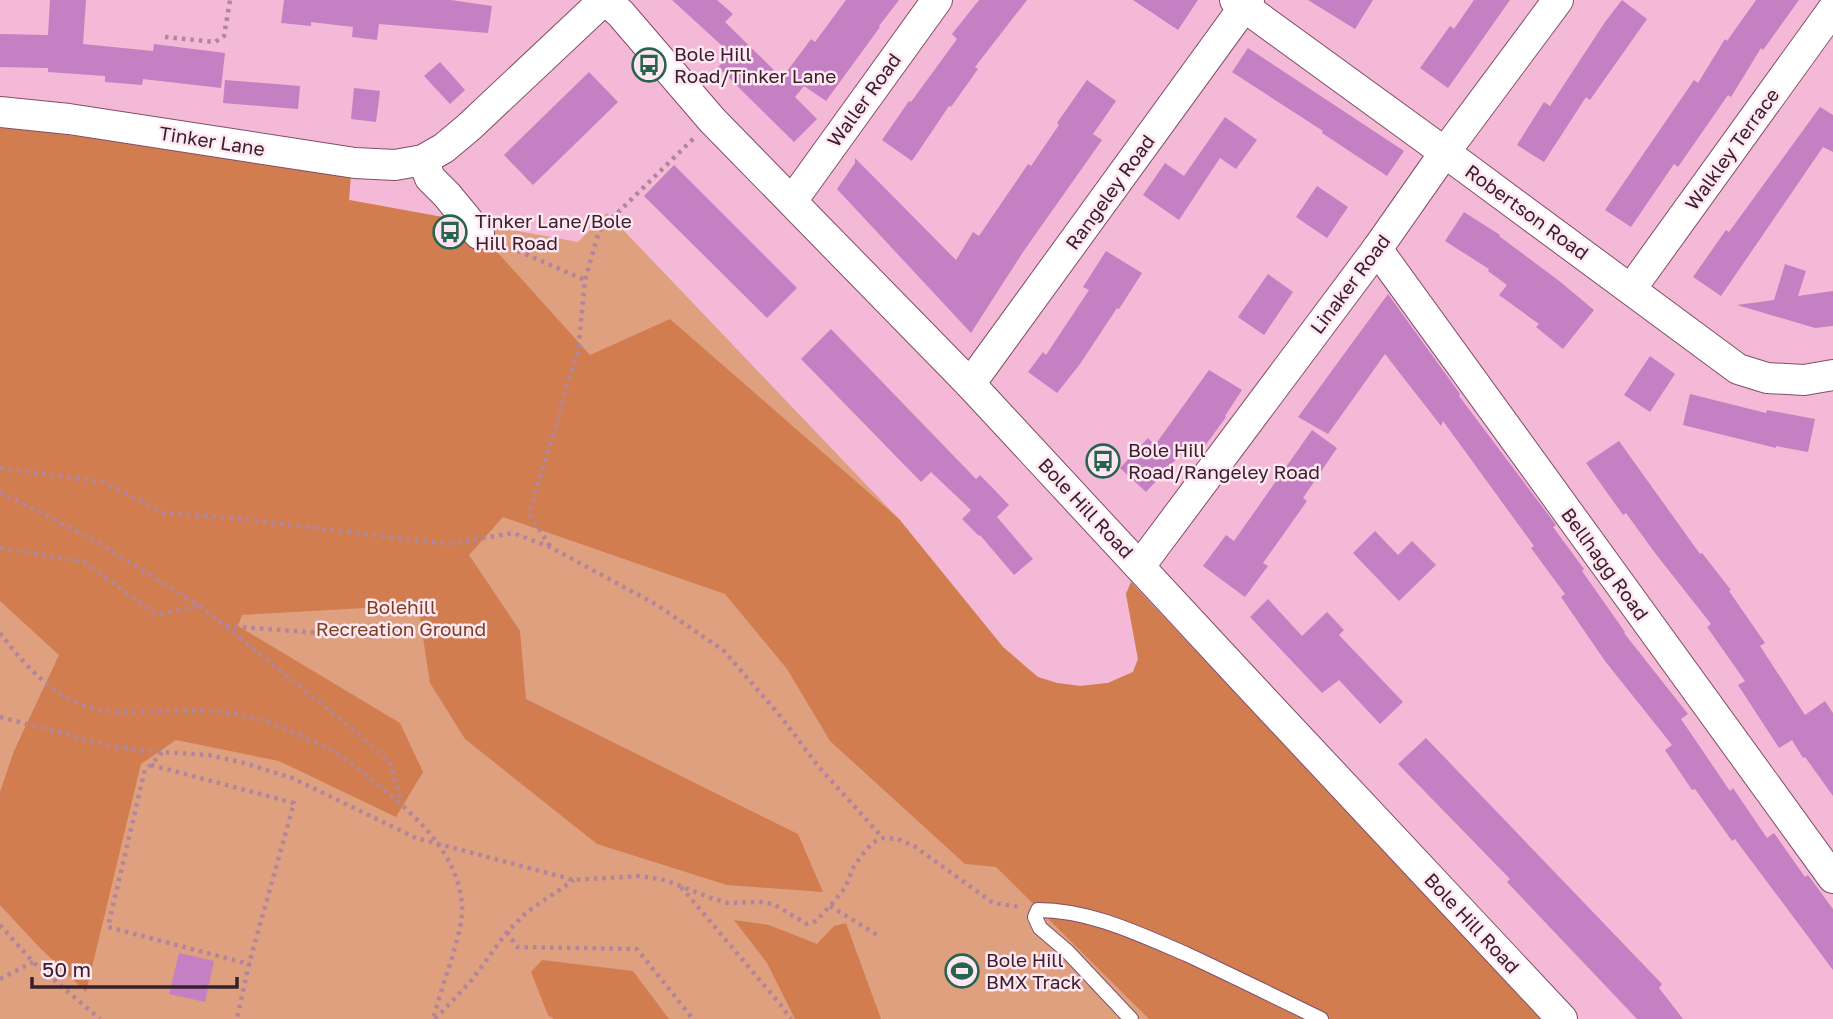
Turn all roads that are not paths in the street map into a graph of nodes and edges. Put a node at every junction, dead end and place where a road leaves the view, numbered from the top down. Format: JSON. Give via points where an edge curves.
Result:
{"nodes":[{"id":1,"x":605,"y":0,"type":"edge"},
{"id":2,"x":937,"y":0,"type":"edge"},
{"id":3,"x":1558,"y":0,"type":"edge"},
{"id":4,"x":1243,"y":2,"type":"edge"},
{"id":5,"x":1833,"y":9,"type":"edge"},
{"id":6,"x":0,"y":112,"type":"edge"},
{"id":7,"x":1445,"y":152,"type":"junction"},
{"id":8,"x":423,"y":160,"type":"junction"},
{"id":9,"x":792,"y":201,"type":"junction"},
{"id":10,"x":479,"y":234,"type":"road end"},
{"id":11,"x":1377,"y":249,"type":"junction"},
{"id":12,"x":1631,"y":289,"type":"junction"},
{"id":13,"x":1833,"y":375,"type":"edge"},
{"id":14,"x":970,"y":384,"type":"junction"},
{"id":15,"x":1140,"y":566,"type":"junction"},
{"id":16,"x":1833,"y":878,"type":"edge"},
{"id":17,"x":1131,"y":1019,"type":"edge"},
{"id":18,"x":1321,"y":1019,"type":"edge"},
{"id":19,"x":1562,"y":1019,"type":"edge"}],
"edges":[{"from":1,"to":8,"type":"street","name":"Tinker Lane","via":[[469,127]]},
{"from":1,"to":9,"type":"street","name":"Bole Hill Road"},
{"from":2,"to":9,"type":"street","name":"Waller Road"},
{"from":3,"to":7,"type":"street","name":"Linaker Road"},
{"from":4,"to":7,"type":"street","name":"Robertson Road"},
{"from":4,"to":14,"type":"street","name":"Rangeley Road"},
{"from":5,"to":12,"type":"street","name":"Walkley Terrace"},
{"from":6,"to":8,"type":"street","name":"Tinker Lane","via":[[355,163],[395,166]]},
{"from":7,"to":11,"type":"street","name":"Linaker Road"},
{"from":7,"to":12,"type":"street","name":"Robertson Road"},
{"from":8,"to":10,"type":"street","via":[[430,178]]},
{"from":9,"to":14,"type":"street","name":"Bole Hill Road"},
{"from":11,"to":15,"type":"street","name":"Linaker Road"},
{"from":11,"to":16,"type":"street","name":"Bellhagg Road"},
{"from":12,"to":13,"type":"street","name":"Robertson Road","via":[[1738,369],[1767,378],[1804,380]]},
{"from":14,"to":15,"type":"street","name":"Bole Hill Road"},
{"from":15,"to":19,"type":"street","name":"Bole Hill Road"},
{"from":17,"to":18,"type":"lane","via":[[1040,928],[1035,917],[1038,910],[1057,910],[1125,927]]}]}
